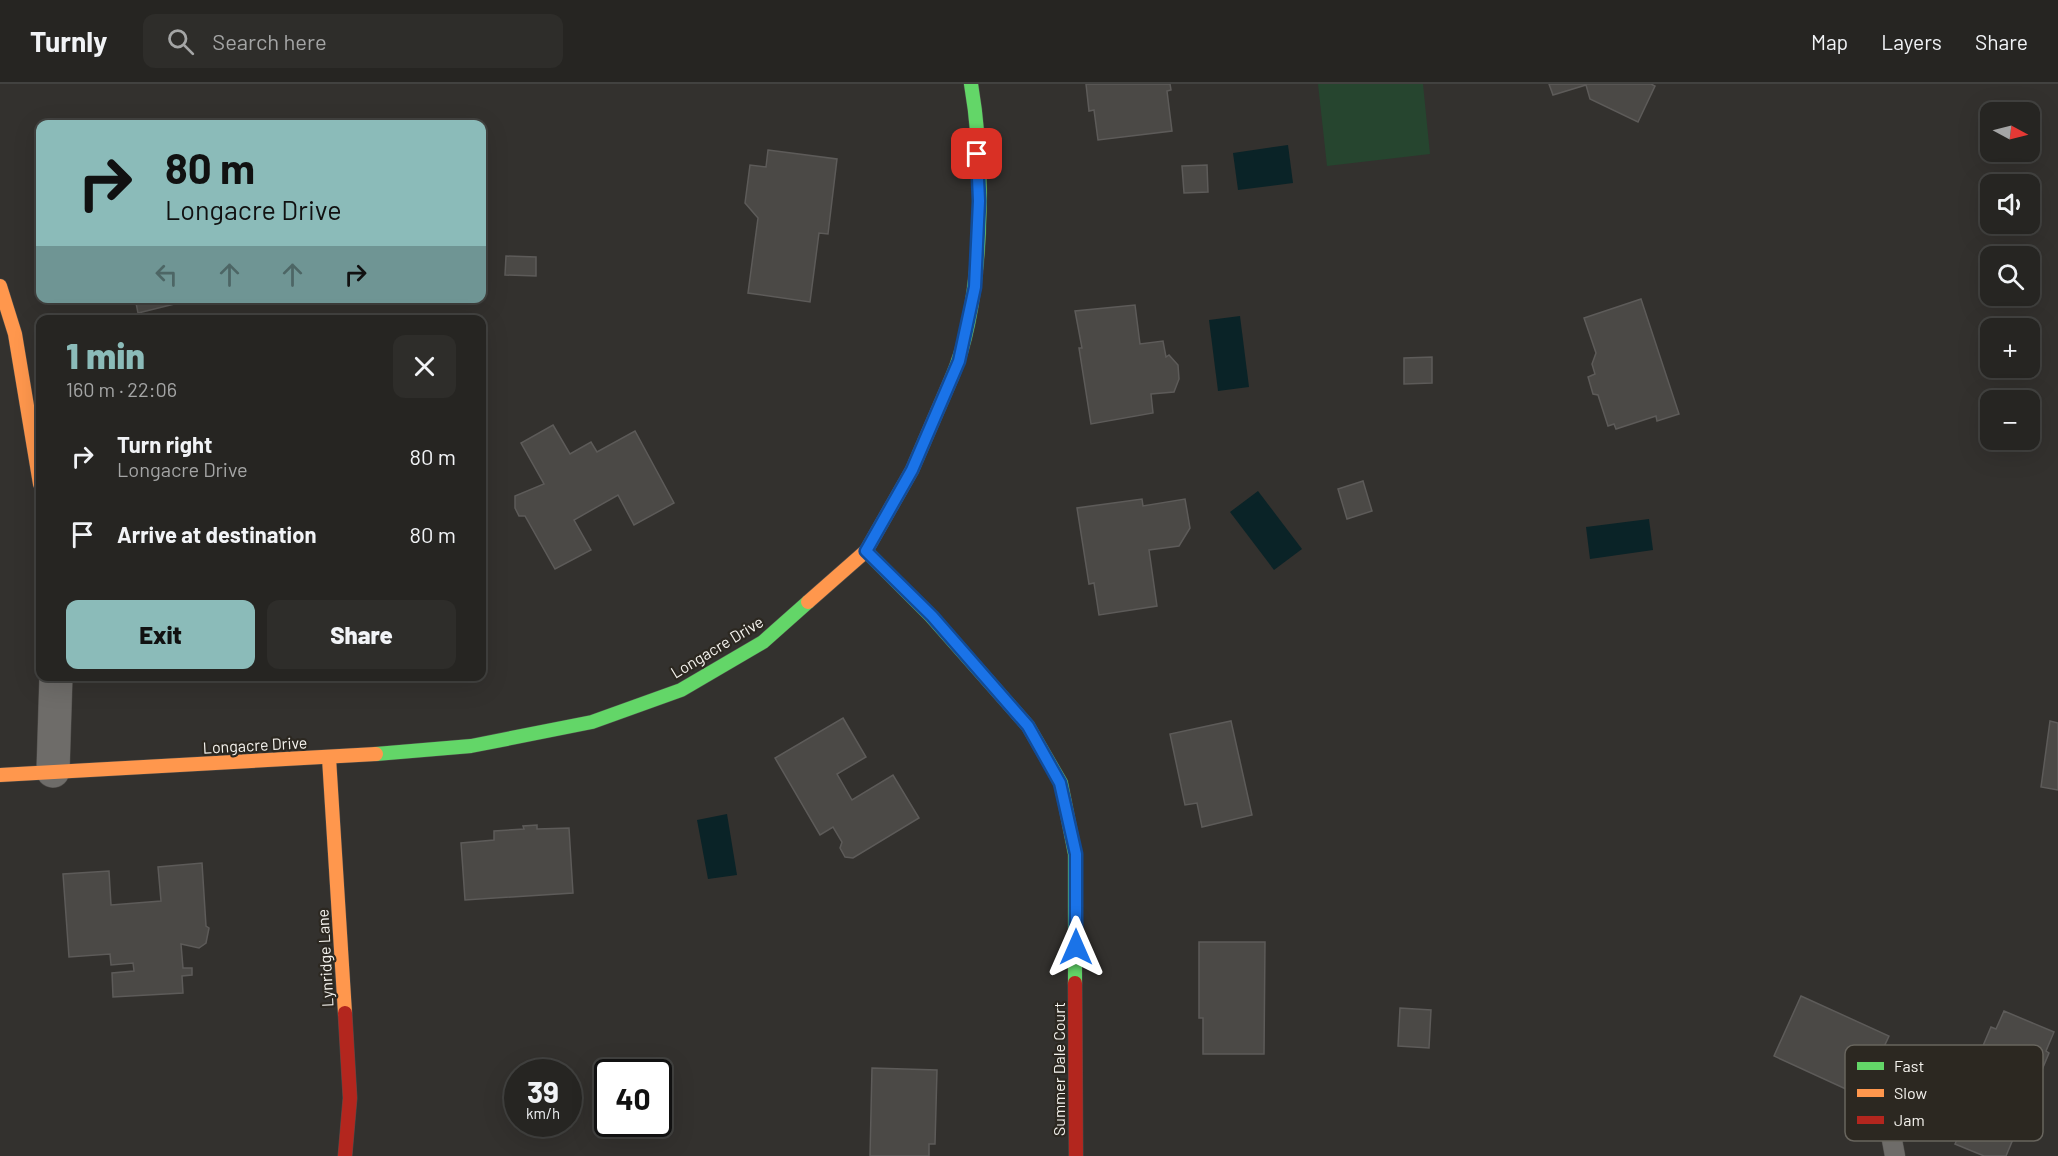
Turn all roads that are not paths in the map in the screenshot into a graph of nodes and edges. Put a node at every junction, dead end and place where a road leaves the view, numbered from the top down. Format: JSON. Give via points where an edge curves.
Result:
{"nodes":[{"id":1,"x":971,"y":84,"type":"edge"},
{"id":2,"x":0,"y":286,"type":"edge"},
{"id":3,"x":36,"y":460,"type":"edge"},
{"id":4,"x":866,"y":551,"type":"junction"},
{"id":5,"x":56,"y":681,"type":"edge"},
{"id":6,"x":329,"y":758,"type":"junction"},
{"id":7,"x":53,"y":771,"type":"junction"},
{"id":8,"x":0,"y":775,"type":"edge"},
{"id":9,"x":1893,"y":1141,"type":"edge"},
{"id":10,"x":345,"y":1156,"type":"edge"},
{"id":11,"x":1076,"y":1156,"type":"edge"},
{"id":12,"x":1895,"y":1156,"type":"edge"}],
"edges":[{"from":1,"to":4,"type":"street","name":"Longacre Drive","via":[[979,201],[975,287],[959,361],[912,470]]},
{"from":2,"to":3,"type":"street","via":[[15,334]]},
{"from":4,"to":6,"type":"street","name":"Longacre Drive","via":[[763,642],[681,690],[592,722],[471,746]]},
{"from":4,"to":11,"type":"street","name":"Summer Dale Court","via":[[932,616],[1028,726],[1060,783],[1076,854]]},
{"from":5,"to":7,"type":"street"},
{"from":6,"to":7,"type":"street","name":"Longacre Drive"},
{"from":6,"to":10,"type":"street","name":"Lynridge Lane","via":[[350,1098]]},
{"from":7,"to":8,"type":"street","name":"Longacre Drive"},
{"from":9,"to":12,"type":"lane"}]}
